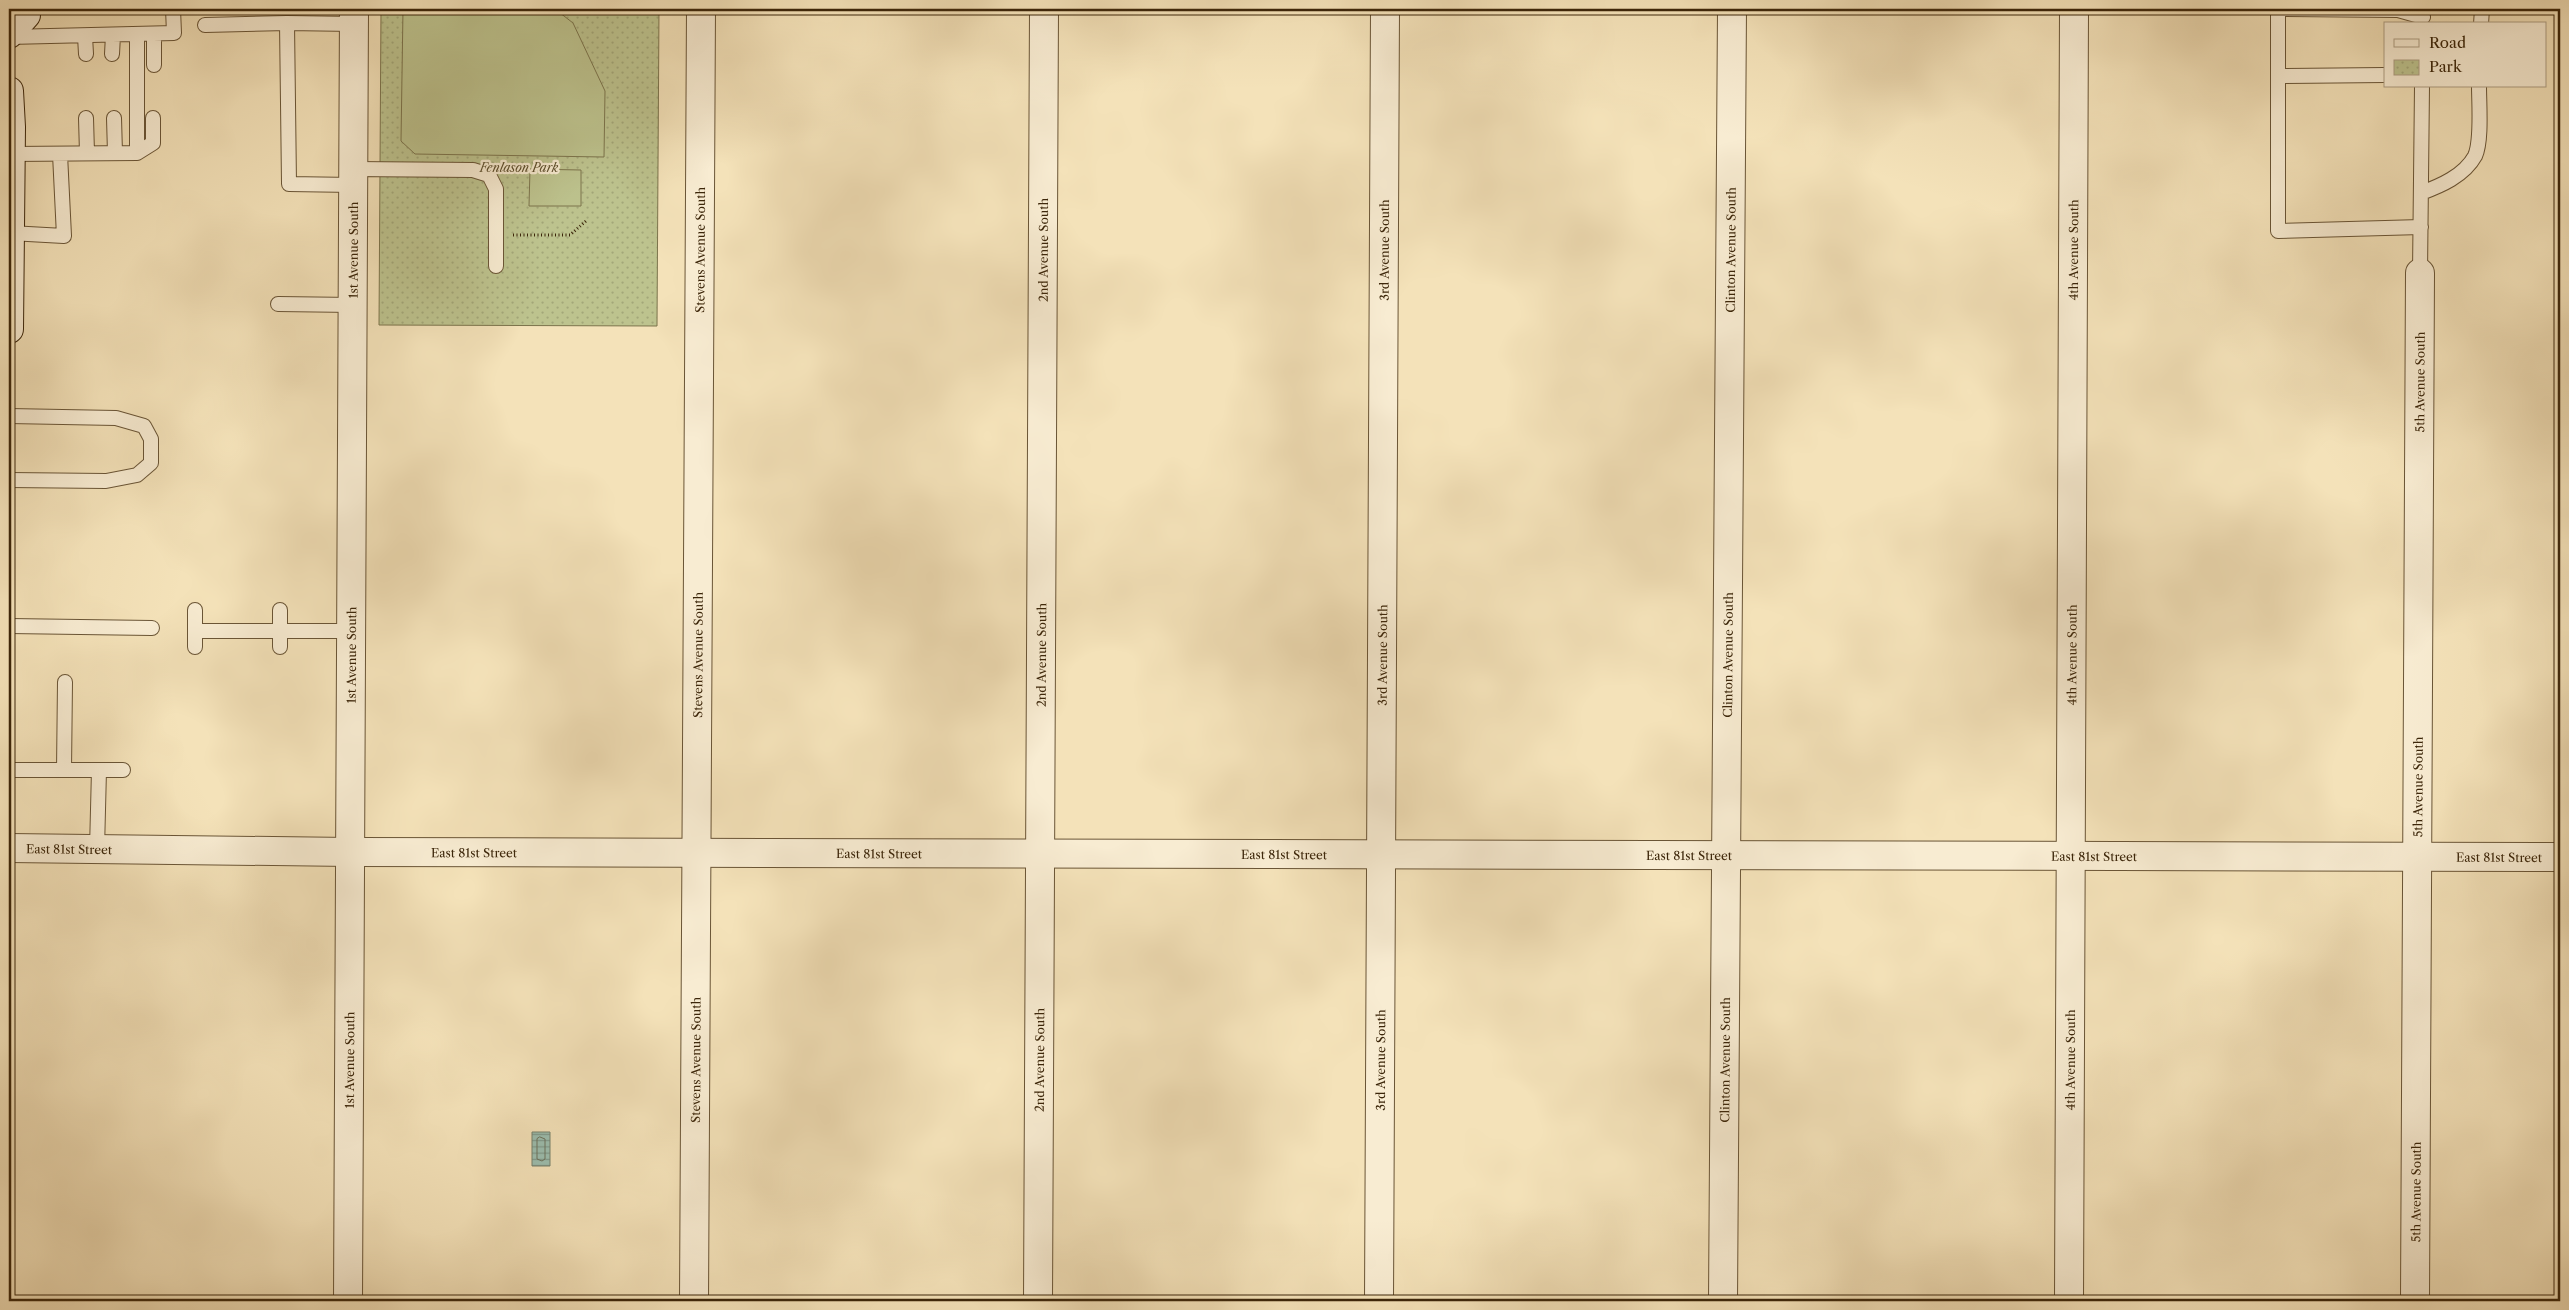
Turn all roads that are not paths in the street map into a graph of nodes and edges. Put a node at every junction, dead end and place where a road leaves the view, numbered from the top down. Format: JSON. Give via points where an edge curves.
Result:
{"nodes":[{"id":1,"x":26,"y":9,"type":"edge"},
{"id":2,"x":174,"y":9,"type":"edge"},
{"id":3,"x":701,"y":9,"type":"edge"},
{"id":4,"x":1044,"y":9,"type":"edge"},
{"id":5,"x":1385,"y":9,"type":"edge"},
{"id":6,"x":1732,"y":9,"type":"edge"},
{"id":7,"x":2074,"y":9,"type":"edge"},
{"id":8,"x":2278,"y":9,"type":"edge"},
{"id":9,"x":2482,"y":9,"type":"edge"},
{"id":10,"x":354,"y":16,"type":"edge"},
{"id":11,"x":2426,"y":17,"type":"edge"},
{"id":12,"x":2481,"y":22,"type":"edge"},
{"id":13,"x":287,"y":23,"type":"junction"},
{"id":14,"x":206,"y":24,"type":"dead end"},
{"id":15,"x":137,"y":34,"type":"junction"},
{"id":16,"x":154,"y":34,"type":"junction"},
{"id":17,"x":113,"y":35,"type":"junction"},
{"id":18,"x":9,"y":36,"type":"edge"},
{"id":19,"x":86,"y":36,"type":"junction"},
{"id":20,"x":86,"y":54,"type":"dead end"},
{"id":21,"x":112,"y":54,"type":"dead end"},
{"id":22,"x":154,"y":65,"type":"dead end"},
{"id":23,"x":2384,"y":75,"type":"edge"},
{"id":24,"x":2278,"y":76,"type":"junction"},
{"id":25,"x":2422,"y":88,"type":"edge"},
{"id":26,"x":2480,"y":88,"type":"edge"},
{"id":27,"x":9,"y":91,"type":"edge"},
{"id":28,"x":86,"y":118,"type":"dead end"},
{"id":29,"x":114,"y":118,"type":"dead end"},
{"id":30,"x":153,"y":118,"type":"dead end"},
{"id":31,"x":10,"y":127,"type":"edge"},
{"id":32,"x":87,"y":153,"type":"junction"},
{"id":33,"x":114,"y":153,"type":"junction"},
{"id":34,"x":137,"y":153,"type":"junction"},
{"id":35,"x":11,"y":154,"type":"junction"},
{"id":36,"x":60,"y":154,"type":"junction"},
{"id":37,"x":353,"y":177,"type":"junction"},
{"id":38,"x":2421,"y":193,"type":"junction"},
{"id":39,"x":2421,"y":227,"type":"junction"},
{"id":40,"x":10,"y":232,"type":"junction"},
{"id":41,"x":496,"y":266,"type":"dead end"},
{"id":42,"x":2420,"y":273,"type":"joint"},
{"id":43,"x":278,"y":304,"type":"dead end"},
{"id":44,"x":353,"y":305,"type":"junction"},
{"id":45,"x":9,"y":328,"type":"edge"},
{"id":46,"x":9,"y":416,"type":"edge"},
{"id":47,"x":9,"y":480,"type":"edge"},
{"id":48,"x":196,"y":610,"type":"dead end"},
{"id":49,"x":280,"y":610,"type":"dead end"},
{"id":50,"x":9,"y":626,"type":"edge"},
{"id":51,"x":152,"y":628,"type":"dead end"},
{"id":52,"x":196,"y":631,"type":"junction"},
{"id":53,"x":280,"y":631,"type":"junction"},
{"id":54,"x":351,"y":631,"type":"junction"},
{"id":55,"x":196,"y":647,"type":"dead end"},
{"id":56,"x":280,"y":647,"type":"dead end"},
{"id":57,"x":65,"y":682,"type":"dead end"},
{"id":58,"x":9,"y":770,"type":"edge"},
{"id":59,"x":64,"y":770,"type":"junction"},
{"id":60,"x":99,"y":770,"type":"junction"},
{"id":61,"x":123,"y":770,"type":"dead end"},
{"id":62,"x":9,"y":848,"type":"edge"},
{"id":63,"x":98,"y":849,"type":"junction"},
{"id":64,"x":350,"y":852,"type":"junction"},
{"id":65,"x":696,"y":853,"type":"junction"},
{"id":66,"x":1041,"y":854,"type":"junction"},
{"id":67,"x":1382,"y":854,"type":"junction"},
{"id":68,"x":1726,"y":855,"type":"junction"},
{"id":69,"x":2070,"y":856,"type":"junction"},
{"id":70,"x":2417,"y":856,"type":"junction"},
{"id":71,"x":2560,"y":857,"type":"edge"},
{"id":72,"x":348,"y":1301,"type":"edge"},
{"id":73,"x":694,"y":1301,"type":"edge"},
{"id":74,"x":1038,"y":1301,"type":"edge"},
{"id":75,"x":1380,"y":1301,"type":"edge"},
{"id":76,"x":1723,"y":1301,"type":"edge"},
{"id":77,"x":2069,"y":1301,"type":"edge"},
{"id":78,"x":2415,"y":1301,"type":"edge"}],
"edges":[{"from":1,"to":18,"type":"street","via":[[26,15]]},
{"from":2,"to":16,"type":"lane","via":[[174,33]]},
{"from":3,"to":65,"type":"street","name":"Stevens Avenue South"},
{"from":4,"to":66,"type":"street","name":"2nd Avenue South"},
{"from":5,"to":67,"type":"street","name":"3rd Avenue South"},
{"from":6,"to":68,"type":"street","name":"Clinton Avenue South"},
{"from":7,"to":69,"type":"street","name":"4th Avenue South"},
{"from":8,"to":11,"type":"lane","via":[[2398,10]]},
{"from":8,"to":24,"type":"lane"},
{"from":9,"to":12,"type":"lane"},
{"from":10,"to":13,"type":"lane"},
{"from":10,"to":37,"type":"street","name":"1st Avenue South"},
{"from":13,"to":14,"type":"lane"},
{"from":13,"to":37,"type":"lane","via":[[289,184]]},
{"from":15,"to":16,"type":"lane"},
{"from":15,"to":17,"type":"lane"},
{"from":15,"to":34,"type":"lane"},
{"from":16,"to":22,"type":"lane"},
{"from":17,"to":19,"type":"lane"},
{"from":17,"to":21,"type":"lane"},
{"from":18,"to":19,"type":"lane"},
{"from":19,"to":20,"type":"lane"},
{"from":23,"to":24,"type":"lane"},
{"from":24,"to":39,"type":"lane","via":[[2278,231]]},
{"from":25,"to":38,"type":"lane"},
{"from":26,"to":38,"type":"lane","via":[[2475,156],[2441,186]]},
{"from":27,"to":31,"type":"street"},
{"from":28,"to":32,"type":"lane"},
{"from":29,"to":33,"type":"lane"},
{"from":30,"to":34,"type":"lane","via":[[152,143]]},
{"from":31,"to":35,"type":"street"},
{"from":32,"to":33,"type":"lane"},
{"from":32,"to":36,"type":"lane"},
{"from":33,"to":34,"type":"lane"},
{"from":35,"to":36,"type":"lane"},
{"from":35,"to":40,"type":"street"},
{"from":36,"to":40,"type":"lane","via":[[64,236]]},
{"from":37,"to":41,"type":"lane","via":[[473,170],[490,175],[496,189]]},
{"from":37,"to":44,"type":"street","name":"1st Avenue South"},
{"from":38,"to":39,"type":"lane"},
{"from":39,"to":42,"type":"lane"},
{"from":40,"to":45,"type":"street"},
{"from":42,"to":70,"type":"street","name":"5th Avenue South"},
{"from":43,"to":44,"type":"lane"},
{"from":44,"to":54,"type":"street","name":"1st Avenue South"},
{"from":46,"to":47,"type":"lane","via":[[116,418],[144,426],[151,439],[152,463],[137,475],[106,481]]},
{"from":48,"to":52,"type":"lane"},
{"from":49,"to":53,"type":"lane"},
{"from":50,"to":51,"type":"lane"},
{"from":52,"to":53,"type":"lane"},
{"from":52,"to":55,"type":"lane"},
{"from":53,"to":54,"type":"lane"},
{"from":53,"to":56,"type":"lane"},
{"from":54,"to":64,"type":"street","name":"1st Avenue South"},
{"from":57,"to":59,"type":"lane"},
{"from":58,"to":59,"type":"lane"},
{"from":59,"to":60,"type":"lane"},
{"from":60,"to":61,"type":"lane"},
{"from":60,"to":63,"type":"lane"},
{"from":62,"to":63,"type":"street","name":"East 81st Street"},
{"from":63,"to":64,"type":"street","name":"East 81st Street"},
{"from":64,"to":65,"type":"street","name":"East 81st Street"},
{"from":64,"to":72,"type":"street","name":"1st Avenue South"},
{"from":65,"to":66,"type":"street","name":"East 81st Street"},
{"from":65,"to":73,"type":"street","name":"Stevens Avenue South"},
{"from":66,"to":67,"type":"street","name":"East 81st Street"},
{"from":66,"to":74,"type":"street","name":"2nd Avenue South"},
{"from":67,"to":68,"type":"street","name":"East 81st Street"},
{"from":67,"to":75,"type":"street","name":"3rd Avenue South"},
{"from":68,"to":69,"type":"street","name":"East 81st Street"},
{"from":68,"to":76,"type":"street","name":"Clinton Avenue South"},
{"from":69,"to":70,"type":"street","name":"East 81st Street"},
{"from":69,"to":77,"type":"street","name":"4th Avenue South"},
{"from":70,"to":71,"type":"street","name":"East 81st Street"},
{"from":70,"to":78,"type":"street","name":"5th Avenue South"}]}
